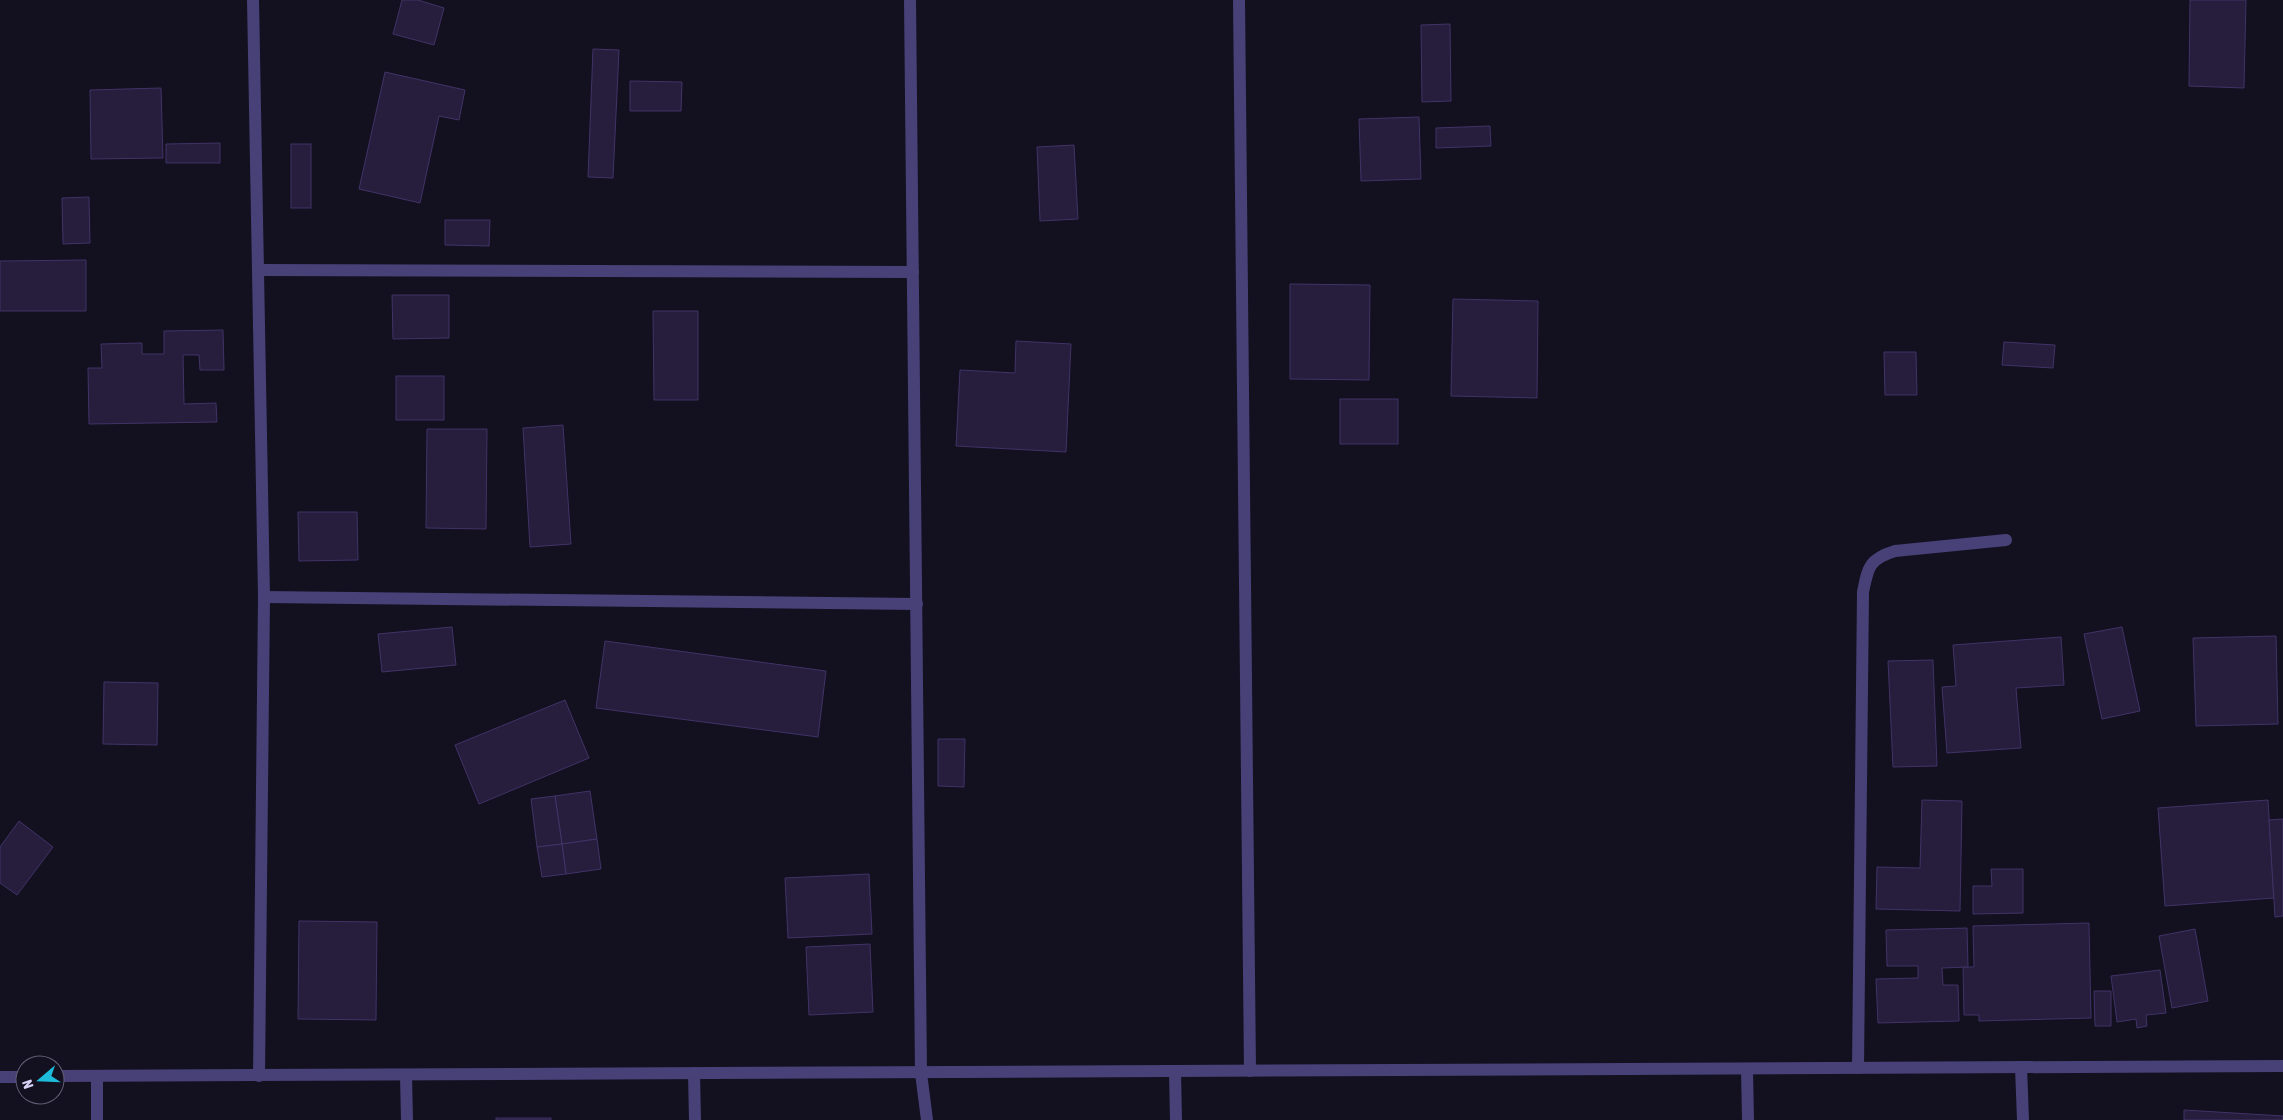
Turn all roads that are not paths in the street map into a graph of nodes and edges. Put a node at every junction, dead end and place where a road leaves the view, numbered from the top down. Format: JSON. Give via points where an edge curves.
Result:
{"nodes":[{"id":1,"x":253,"y":0,"type":"edge"},
{"id":2,"x":910,"y":0,"type":"edge"},
{"id":3,"x":1239,"y":0,"type":"edge"},
{"id":4,"x":258,"y":270,"type":"junction"},
{"id":5,"x":913,"y":272,"type":"junction"},
{"id":6,"x":2006,"y":540,"type":"dead end"},
{"id":7,"x":264,"y":597,"type":"junction"},
{"id":8,"x":917,"y":604,"type":"junction"},
{"id":9,"x":2283,"y":1066,"type":"edge"},
{"id":10,"x":2021,"y":1067,"type":"junction"},
{"id":11,"x":1858,"y":1068,"type":"junction"},
{"id":12,"x":1747,"y":1069,"type":"junction"},
{"id":13,"x":1250,"y":1071,"type":"junction"},
{"id":14,"x":1175,"y":1072,"type":"junction"},
{"id":15,"x":694,"y":1073,"type":"junction"},
{"id":16,"x":922,"y":1073,"type":"junction"},
{"id":17,"x":406,"y":1075,"type":"junction"},
{"id":18,"x":65,"y":1076,"type":"edge"},
{"id":19,"x":97,"y":1076,"type":"junction"},
{"id":20,"x":259,"y":1076,"type":"junction"},
{"id":21,"x":0,"y":1077,"type":"edge"},
{"id":22,"x":15,"y":1077,"type":"edge"},
{"id":23,"x":97,"y":1120,"type":"edge"},
{"id":24,"x":407,"y":1120,"type":"edge"},
{"id":25,"x":695,"y":1120,"type":"edge"},
{"id":26,"x":927,"y":1120,"type":"edge"},
{"id":27,"x":1176,"y":1120,"type":"edge"},
{"id":28,"x":1748,"y":1120,"type":"edge"},
{"id":29,"x":2023,"y":1120,"type":"edge"}],
"edges":[{"from":1,"to":4,"type":"street"},
{"from":2,"to":5,"type":"street"},
{"from":3,"to":13,"type":"street"},
{"from":4,"to":5,"type":"street"},
{"from":4,"to":7,"type":"street"},
{"from":5,"to":8,"type":"street"},
{"from":6,"to":11,"type":"street","via":[[1895,551],[1879,556],[1868,567],[1863,592]]},
{"from":7,"to":8,"type":"street"},
{"from":7,"to":20,"type":"street"},
{"from":8,"to":16,"type":"street"},
{"from":9,"to":10,"type":"street"},
{"from":10,"to":11,"type":"street"},
{"from":10,"to":29,"type":"street"},
{"from":11,"to":12,"type":"street"},
{"from":12,"to":13,"type":"street"},
{"from":12,"to":28,"type":"street"},
{"from":13,"to":14,"type":"street"},
{"from":14,"to":16,"type":"street"},
{"from":14,"to":27,"type":"street"},
{"from":15,"to":16,"type":"street"},
{"from":15,"to":17,"type":"street"},
{"from":15,"to":25,"type":"street"},
{"from":16,"to":26,"type":"street"},
{"from":17,"to":20,"type":"street"},
{"from":17,"to":24,"type":"street"},
{"from":18,"to":19,"type":"street"},
{"from":19,"to":20,"type":"street"},
{"from":19,"to":23,"type":"street"},
{"from":21,"to":22,"type":"street"}]}
